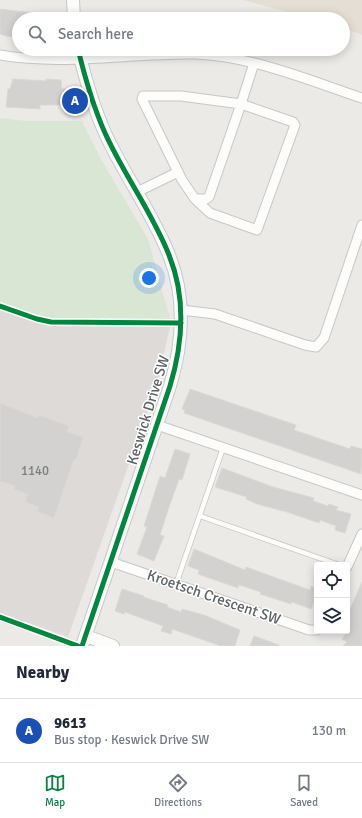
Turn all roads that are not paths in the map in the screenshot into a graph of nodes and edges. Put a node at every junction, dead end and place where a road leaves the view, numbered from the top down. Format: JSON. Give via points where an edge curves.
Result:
{"nodes":[{"id":1,"x":73,"y":0,"type":"edge"},
{"id":2,"x":74,"y":12,"type":"edge"},
{"id":3,"x":0,"y":55,"type":"edge"},
{"id":4,"x":66,"y":56,"type":"edge"},
{"id":5,"x":80,"y":56,"type":"edge"},
{"id":6,"x":212,"y":56,"type":"edge"},
{"id":7,"x":254,"y":63,"type":"junction"},
{"id":8,"x":362,"y":98,"type":"edge"},
{"id":9,"x":241,"y":104,"type":"junction"},
{"id":10,"x":178,"y":172,"type":"junction"},
{"id":11,"x":137,"y":192,"type":"junction"},
{"id":12,"x":195,"y":199,"type":"junction"},
{"id":13,"x":362,"y":225,"type":"edge"},
{"id":14,"x":181,"y":310,"type":"junction"},
{"id":15,"x":157,"y":425,"type":"junction"},
{"id":16,"x":223,"y":448,"type":"junction"},
{"id":17,"x":362,"y":495,"type":"edge"},
{"id":18,"x":200,"y":516,"type":"junction"},
{"id":19,"x":362,"y":534,"type":"edge"},
{"id":20,"x":111,"y":562,"type":"junction"},
{"id":21,"x":330,"y":562,"type":"edge"},
{"id":22,"x":349,"y":562,"type":"edge"},
{"id":23,"x":176,"y":584,"type":"junction"},
{"id":24,"x":314,"y":630,"type":"edge"},
{"id":25,"x":84,"y":641,"type":"edge"},
{"id":26,"x":113,"y":646,"type":"edge"}],
"edges":[{"from":1,"to":2,"type":"street"},
{"from":3,"to":4,"type":"street","via":[[44,59]]},
{"from":5,"to":11,"type":"street","name":"Keswick Drive SW","via":[[105,134]]},
{"from":6,"to":7,"type":"street"},
{"from":7,"to":8,"type":"street"},
{"from":7,"to":9,"type":"street"},
{"from":9,"to":10,"type":"street","via":[[181,96],[143,96],[142,99]]},
{"from":9,"to":12,"type":"street","via":[[209,197]]},
{"from":9,"to":12,"type":"street","via":[[293,122],[295,125],[257,230],[210,213]]},
{"from":10,"to":11,"type":"street"},
{"from":10,"to":12,"type":"street"},
{"from":11,"to":14,"type":"street","name":"Keswick Drive SW","via":[[169,256]]},
{"from":13,"to":14,"type":"street","via":[[324,338],[316,347],[208,313]]},
{"from":14,"to":15,"type":"street","name":"Keswick Drive SW","via":[[180,341],[175,370]]},
{"from":15,"to":16,"type":"street"},
{"from":15,"to":20,"type":"street","name":"Keswick Drive SW"},
{"from":16,"to":17,"type":"street"},
{"from":16,"to":18,"type":"lane"},
{"from":18,"to":21,"type":"lane"},
{"from":18,"to":23,"type":"lane"},
{"from":19,"to":22,"type":"street"},
{"from":20,"to":23,"type":"street","name":"Kroetsch Crescent SW"},
{"from":20,"to":25,"type":"street","name":"Keswick Drive SW"},
{"from":23,"to":24,"type":"street","name":"Kroetsch Crescent SW"},
{"from":25,"to":26,"type":"street"}]}
